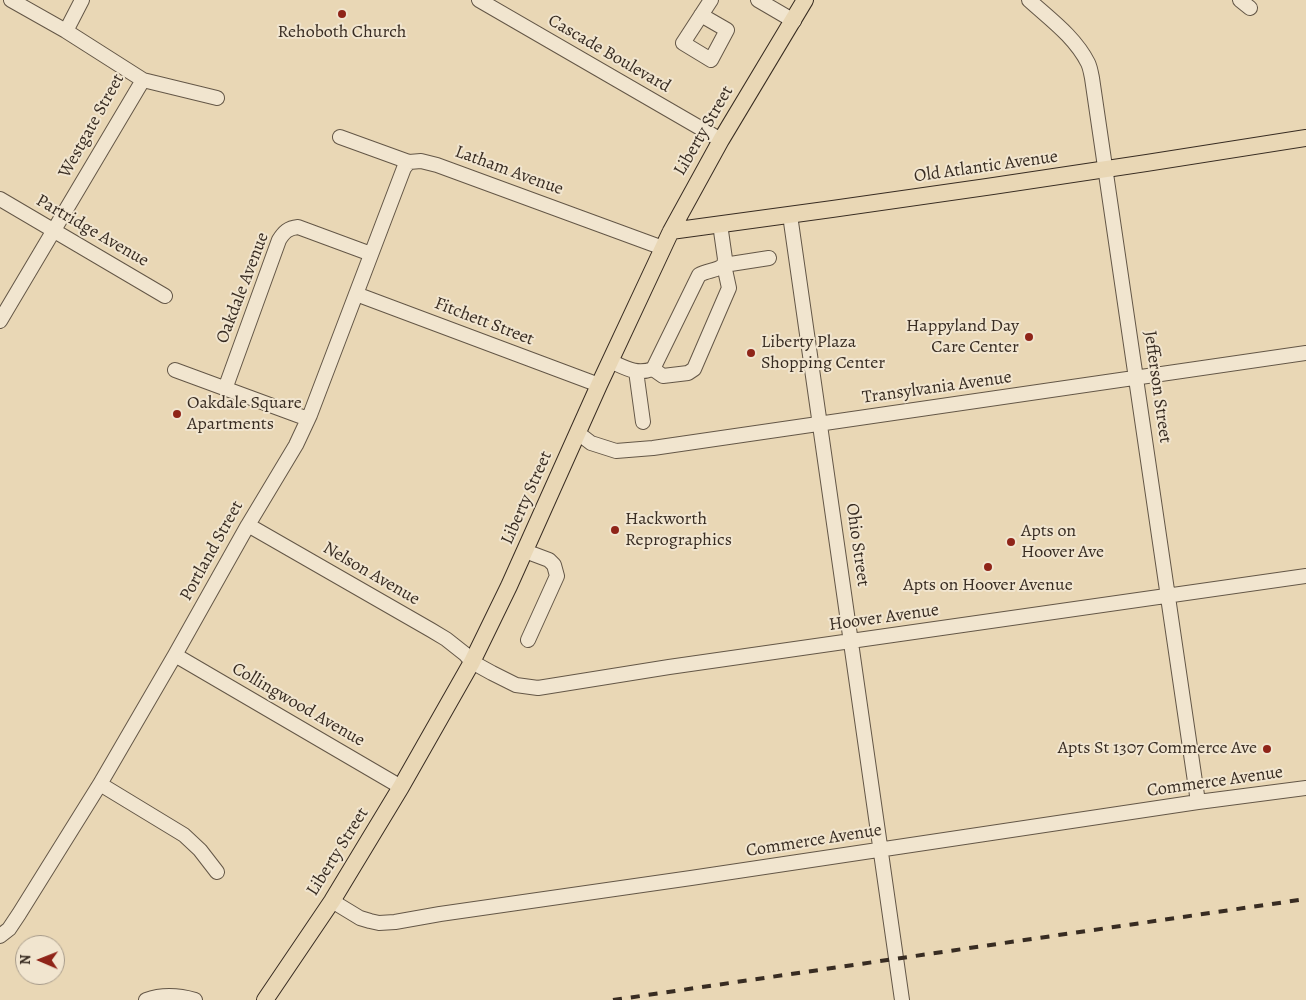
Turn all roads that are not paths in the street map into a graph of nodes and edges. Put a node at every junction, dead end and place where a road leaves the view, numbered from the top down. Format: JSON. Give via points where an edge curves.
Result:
{"nodes":[{"id":1,"x":11,"y":0,"type":"edge"},
{"id":2,"x":82,"y":0,"type":"edge"},
{"id":3,"x":479,"y":0,"type":"edge"},
{"id":4,"x":710,"y":0,"type":"edge"},
{"id":5,"x":758,"y":0,"type":"edge"},
{"id":6,"x":805,"y":0,"type":"edge"},
{"id":7,"x":1029,"y":0,"type":"edge"},
{"id":8,"x":701,"y":15,"type":"dead end"},
{"id":9,"x":794,"y":21,"type":"junction"},
{"id":10,"x":66,"y":31,"type":"junction"},
{"id":11,"x":143,"y":80,"type":"junction"},
{"id":12,"x":218,"y":98,"type":"dead end"},
{"id":13,"x":340,"y":137,"type":"dead end"},
{"id":14,"x":1306,"y":138,"type":"edge"},
{"id":15,"x":721,"y":140,"type":"junction"},
{"id":16,"x":409,"y":162,"type":"junction"},
{"id":17,"x":1106,"y":169,"type":"junction"},
{"id":18,"x":0,"y":199,"type":"edge"},
{"id":19,"x":790,"y":215,"type":"junction"},
{"id":20,"x":720,"y":224,"type":"junction"},
{"id":21,"x":54,"y":231,"type":"junction"},
{"id":22,"x":671,"y":231,"type":"junction"},
{"id":23,"x":663,"y":248,"type":"junction"},
{"id":24,"x":371,"y":254,"type":"junction"},
{"id":25,"x":769,"y":258,"type":"dead end"},
{"id":26,"x":724,"y":266,"type":"junction"},
{"id":27,"x":356,"y":294,"type":"junction"},
{"id":28,"x":165,"y":296,"type":"dead end"},
{"id":29,"x":0,"y":320,"type":"edge"},
{"id":30,"x":1306,"y":353,"type":"edge"},
{"id":31,"x":610,"y":362,"type":"junction"},
{"id":32,"x":653,"y":369,"type":"junction"},
{"id":33,"x":175,"y":370,"type":"dead end"},
{"id":34,"x":636,"y":371,"type":"junction"},
{"id":35,"x":1137,"y":378,"type":"junction"},
{"id":36,"x":599,"y":385,"type":"junction"},
{"id":37,"x":225,"y":389,"type":"junction"},
{"id":38,"x":308,"y":419,"type":"junction"},
{"id":39,"x":643,"y":422,"type":"dead end"},
{"id":40,"x":820,"y":424,"type":"junction"},
{"id":41,"x":578,"y":433,"type":"junction"},
{"id":42,"x":248,"y":525,"type":"junction"},
{"id":43,"x":525,"y":550,"type":"junction"},
{"id":44,"x":1306,"y":576,"type":"edge"},
{"id":45,"x":1167,"y":596,"type":"junction"},
{"id":46,"x":528,"y":640,"type":"dead end"},
{"id":47,"x":852,"y":641,"type":"junction"},
{"id":48,"x":175,"y":655,"type":"junction"},
{"id":49,"x":472,"y":662,"type":"junction"},
{"id":50,"x":100,"y":784,"type":"junction"},
{"id":51,"x":401,"y":787,"type":"junction"},
{"id":52,"x":1306,"y":788,"type":"edge"},
{"id":53,"x":1198,"y":802,"type":"junction"},
{"id":54,"x":881,"y":850,"type":"junction"},
{"id":55,"x":217,"y":872,"type":"dead end"},
{"id":56,"x":332,"y":901,"type":"junction"},
{"id":57,"x":0,"y":936,"type":"edge"},
{"id":58,"x":146,"y":1000,"type":"edge"},
{"id":59,"x":195,"y":1000,"type":"edge"},
{"id":60,"x":265,"y":1000,"type":"edge"},
{"id":61,"x":902,"y":1000,"type":"edge"}],
"edges":[{"from":1,"to":10,"type":"street","name":"Westgate Street"},
{"from":2,"to":10,"type":"street"},
{"from":3,"to":15,"type":"street","name":"Cascade Boulevard"},
{"from":4,"to":8,"type":"street"},
{"from":5,"to":9,"type":"street"},
{"from":6,"to":9,"type":"main road","name":"Liberty Street"},
{"from":7,"to":17,"type":"street","name":"Jefferson Street","via":[[1065,32],[1089,64]]},
{"from":9,"to":15,"type":"main road","name":"Liberty Street"},
{"from":10,"to":11,"type":"street","name":"Westgate Street"},
{"from":11,"to":12,"type":"street"},
{"from":11,"to":21,"type":"street","name":"Westgate Street"},
{"from":13,"to":16,"type":"street","name":"Latham Avenue"},
{"from":14,"to":17,"type":"main road","name":"Old Atlantic Avenue"},
{"from":15,"to":22,"type":"main road","name":"Liberty Street"},
{"from":16,"to":23,"type":"street","name":"Latham Avenue","via":[[438,165]]},
{"from":16,"to":24,"type":"street","name":"Portland Street"},
{"from":17,"to":19,"type":"main road","name":"Old Atlantic Avenue"},
{"from":17,"to":35,"type":"street","name":"Jefferson Street"},
{"from":18,"to":21,"type":"street","name":"Partridge Avenue"},
{"from":19,"to":20,"type":"main road","name":"Old Atlantic Avenue"},
{"from":19,"to":40,"type":"street","name":"Ohio Street"},
{"from":20,"to":22,"type":"main road","name":"Old Atlantic Avenue"},
{"from":20,"to":26,"type":"street"},
{"from":21,"to":28,"type":"street","name":"Partridge Avenue"},
{"from":21,"to":29,"type":"street","name":"Westgate Street"},
{"from":22,"to":23,"type":"main road","name":"Liberty Street"},
{"from":23,"to":31,"type":"main road","name":"Liberty Street"},
{"from":24,"to":27,"type":"street","name":"Portland Street"},
{"from":24,"to":37,"type":"street","name":"Oakdale Avenue","via":[[298,227],[284,232]]},
{"from":25,"to":26,"type":"street"},
{"from":26,"to":32,"type":"street","via":[[699,275]]},
{"from":26,"to":32,"type":"street","via":[[730,288],[694,369],[662,376]]},
{"from":27,"to":36,"type":"street","name":"Fitchett Street"},
{"from":27,"to":38,"type":"street","name":"Portland Street"},
{"from":30,"to":35,"type":"street","name":"Transylvania Avenue"},
{"from":31,"to":34,"type":"street"},
{"from":31,"to":36,"type":"main road","name":"Liberty Street"},
{"from":32,"to":34,"type":"street"},
{"from":33,"to":37,"type":"street"},
{"from":34,"to":39,"type":"street"},
{"from":35,"to":40,"type":"street","name":"Transylvania Avenue"},
{"from":35,"to":45,"type":"street","name":"Jefferson Street"},
{"from":36,"to":41,"type":"main road","name":"Liberty Street"},
{"from":37,"to":38,"type":"street"},
{"from":38,"to":42,"type":"street","name":"Portland Street"},
{"from":40,"to":41,"type":"street","name":"Transylvania Avenue","via":[[616,451],[591,443]]},
{"from":40,"to":47,"type":"street","name":"Ohio Street"},
{"from":41,"to":43,"type":"main road","name":"Liberty Street"},
{"from":42,"to":48,"type":"street","name":"Portland Street"},
{"from":42,"to":49,"type":"street","name":"Nelson Avenue","via":[[431,630]]},
{"from":43,"to":46,"type":"street","via":[[549,560],[557,576]]},
{"from":43,"to":49,"type":"main road","name":"Liberty Street"},
{"from":44,"to":45,"type":"street","name":"Hoover Avenue"},
{"from":45,"to":47,"type":"street","name":"Hoover Avenue"},
{"from":45,"to":53,"type":"street","name":"Jefferson Street"},
{"from":47,"to":49,"type":"street","name":"Hoover Avenue","via":[[538,688],[516,685]]},
{"from":47,"to":54,"type":"street","name":"Ohio Street"},
{"from":48,"to":50,"type":"street","name":"Portland Street"},
{"from":48,"to":51,"type":"street","name":"Collingwood Avenue"},
{"from":49,"to":51,"type":"main road","name":"Liberty Street"},
{"from":50,"to":55,"type":"street","via":[[184,836]]},
{"from":50,"to":57,"type":"street","name":"Portland Street","via":[[19,914]]},
{"from":51,"to":56,"type":"main road","name":"Liberty Street"},
{"from":52,"to":53,"type":"street","name":"Commerce Avenue"},
{"from":53,"to":54,"type":"street","name":"Commerce Avenue"},
{"from":54,"to":56,"type":"street","name":"Commerce Avenue","via":[[379,924],[360,918]]},
{"from":54,"to":61,"type":"street","name":"Ohio Street"},
{"from":56,"to":60,"type":"main road","name":"Liberty Street"},
{"from":58,"to":59,"type":"street","via":[[166,995]]}]}
